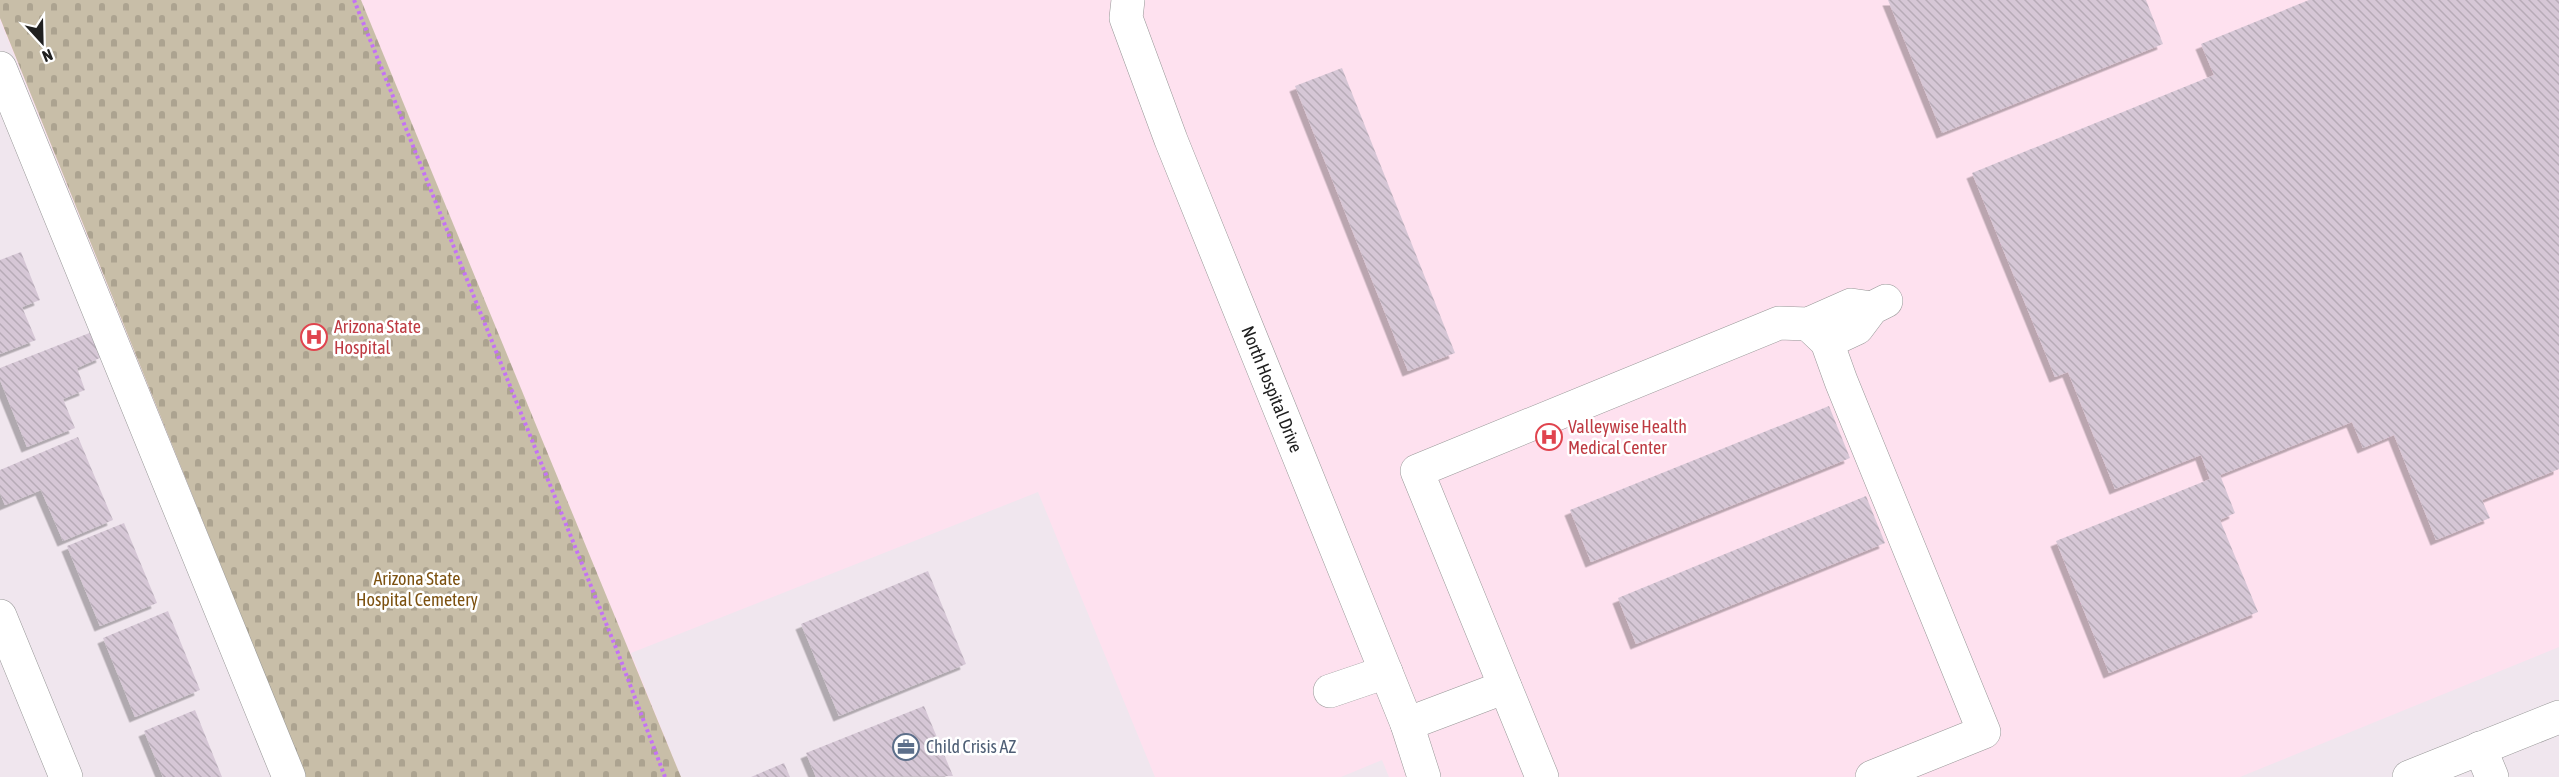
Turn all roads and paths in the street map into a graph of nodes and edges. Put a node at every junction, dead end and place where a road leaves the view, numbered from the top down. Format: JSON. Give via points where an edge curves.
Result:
{"nodes":[{"id":1,"x":354,"y":0,"type":"edge"},
{"id":2,"x":1128,"y":0,"type":"edge"},
{"id":3,"x":0,"y":68,"type":"edge"},
{"id":4,"x":1879,"y":304,"type":"dead end"},
{"id":5,"x":1818,"y":333,"type":"junction"},
{"id":6,"x":0,"y":616,"type":"edge"},
{"id":7,"x":1386,"y":672,"type":"junction"},
{"id":8,"x":1505,"y":687,"type":"junction"},
{"id":9,"x":1330,"y":691,"type":"dead end"},
{"id":10,"x":2559,"y":717,"type":"edge"},
{"id":11,"x":1407,"y":724,"type":"junction"},
{"id":12,"x":2486,"y":763,"type":"edge"},
{"id":13,"x":66,"y":777,"type":"edge"},
{"id":14,"x":289,"y":777,"type":"edge"},
{"id":15,"x":665,"y":777,"type":"edge"},
{"id":16,"x":1424,"y":777,"type":"edge"},
{"id":17,"x":1542,"y":777,"type":"edge"},
{"id":18,"x":1872,"y":777,"type":"edge"},
{"id":19,"x":2409,"y":777,"type":"edge"}],
"edges":[{"from":1,"to":15,"type":"path"},
{"from":2,"to":7,"type":"street","name":"North Hospital Drive","via":[[1126,18],[1171,140]]},
{"from":3,"to":14,"type":"street"},
{"from":4,"to":5,"type":"street","via":[[1851,304]]},
{"from":5,"to":8,"type":"street","via":[[1779,323],[1417,471]]},
{"from":5,"to":18,"type":"street","via":[[1983,732]]},
{"from":6,"to":13,"type":"street"},
{"from":7,"to":9,"type":"street"},
{"from":7,"to":11,"type":"street","name":"North Hospital Drive"},
{"from":8,"to":11,"type":"street"},
{"from":8,"to":17,"type":"street"},
{"from":10,"to":12,"type":"street"},
{"from":11,"to":16,"type":"street","name":"North Hospital Drive"},
{"from":12,"to":19,"type":"street"}]}
